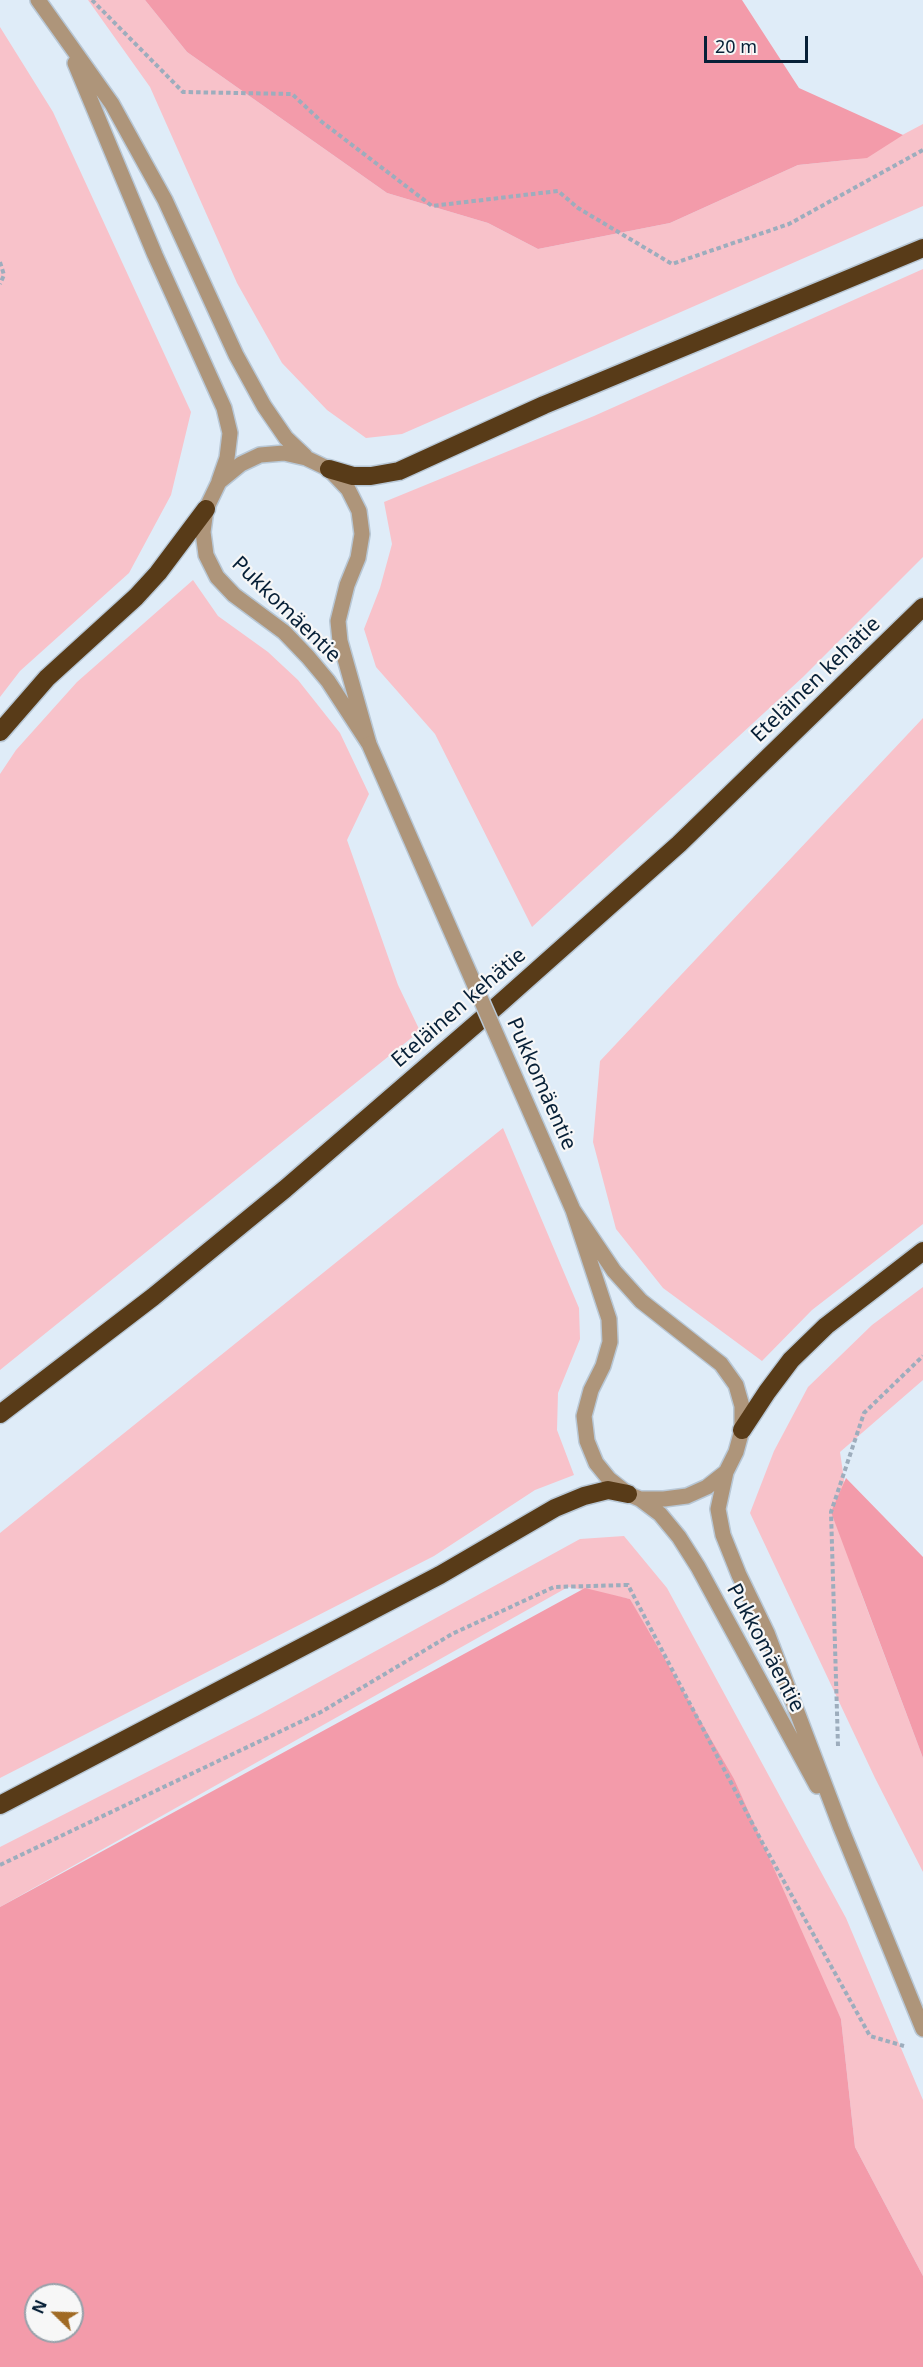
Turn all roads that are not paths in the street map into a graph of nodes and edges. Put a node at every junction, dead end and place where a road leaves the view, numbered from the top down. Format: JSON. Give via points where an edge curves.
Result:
{"nodes":[{"id":1,"x":38,"y":0,"type":"edge"},
{"id":2,"x":63,"y":36,"type":"junction"},
{"id":3,"x":923,"y":248,"type":"edge"},
{"id":4,"x":306,"y":458,"type":"junction"},
{"id":5,"x":329,"y":469,"type":"junction"},
{"id":6,"x":219,"y":482,"type":"junction"},
{"id":7,"x":206,"y":509,"type":"junction"},
{"id":8,"x":923,"y":607,"type":"edge"},
{"id":9,"x":0,"y":732,"type":"edge"},
{"id":10,"x":369,"y":744,"type":"junction"},
{"id":11,"x":573,"y":1210,"type":"junction"},
{"id":12,"x":923,"y":1251,"type":"edge"},
{"id":13,"x":0,"y":1414,"type":"edge"},
{"id":14,"x":742,"y":1430,"type":"junction"},
{"id":15,"x":726,"y":1472,"type":"junction"},
{"id":16,"x":634,"y":1497,"type":"junction"},
{"id":17,"x":0,"y":1805,"type":"edge"},
{"id":18,"x":841,"y":1828,"type":"junction"},
{"id":19,"x":923,"y":2029,"type":"edge"}],
"edges":[{"from":1,"to":2,"type":"street"},
{"from":2,"to":4,"type":"street","via":[[112,104],[139,151],[264,406]]},
{"from":2,"to":6,"type":"street","via":[[224,408],[230,433]]},
{"from":3,"to":5,"type":"highway","via":[[515,418],[399,471],[353,476]]},
{"from":4,"to":5,"type":"street","name":"Pukkomäentie"},
{"from":4,"to":6,"type":"street","name":"Pukkomäentie","via":[[284,453],[260,455]]},
{"from":5,"to":10,"type":"street","name":"Pukkomäentie","via":[[348,489],[359,511],[362,534],[358,558],[338,621]]},
{"from":6,"to":7,"type":"street","name":"Pukkomäentie"},
{"from":7,"to":9,"type":"highway","via":[[159,573],[47,678]]},
{"from":7,"to":10,"type":"street","name":"Pukkomäentie","via":[[206,555],[217,578],[284,632],[308,657]]},
{"from":8,"to":13,"type":"highway","name":"Eteläinen kehätie","via":[[679,844],[498,1005],[285,1189]]},
{"from":10,"to":11,"type":"street","name":"Pukkomäentie","bridge":true},
{"from":11,"to":14,"type":"street","name":"Pukkomäentie","via":[[614,1270],[641,1301],[721,1364],[736,1385],[742,1406]]},
{"from":11,"to":16,"type":"street","name":"Pukkomäentie","via":[[609,1319],[610,1342],[584,1416],[587,1441],[596,1463],[609,1479]]},
{"from":12,"to":14,"type":"highway","via":[[826,1326],[791,1360]]},
{"from":14,"to":15,"type":"street","name":"Pukkomäentie"},
{"from":15,"to":16,"type":"street","via":[[687,1496]]},
{"from":15,"to":18,"type":"street","name":"Pukkomäentie","via":[[718,1509],[723,1535],[767,1633]]},
{"from":16,"to":17,"type":"highway","via":[[608,1490],[555,1508],[430,1581]]},
{"from":16,"to":18,"type":"street","name":"Pukkomäentie","via":[[660,1514],[698,1567]]},
{"from":18,"to":19,"type":"street","name":"Pukkomäentie"}]}
